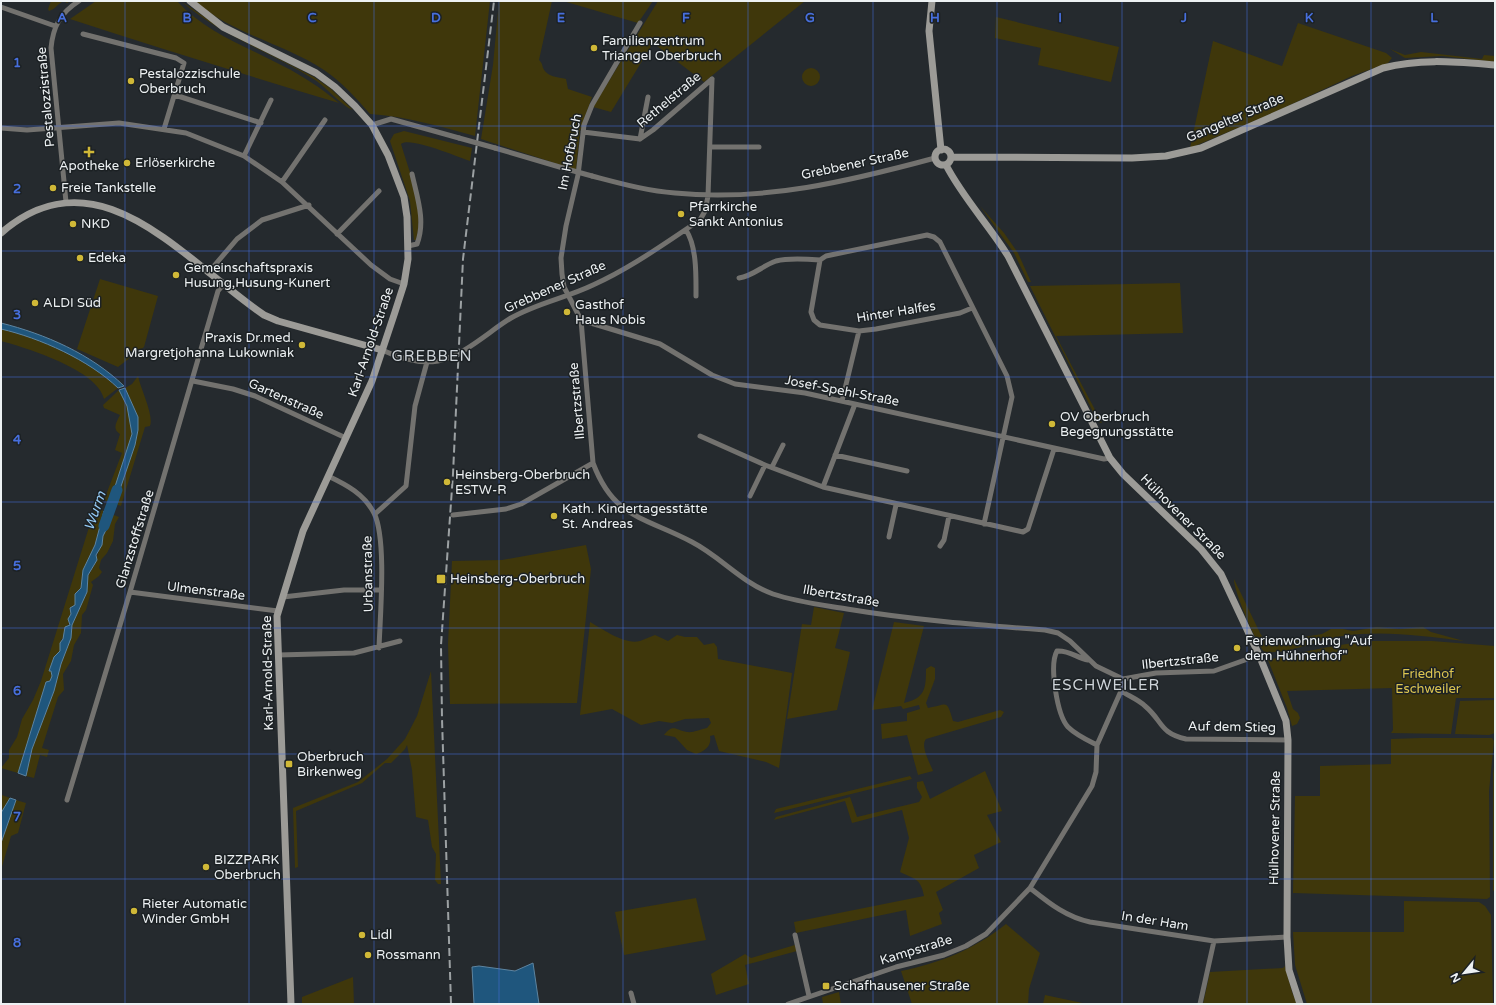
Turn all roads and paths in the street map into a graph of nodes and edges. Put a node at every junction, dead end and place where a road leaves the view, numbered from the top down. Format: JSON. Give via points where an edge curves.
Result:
{"nodes":[{"id":1,"x":79,"y":1,"type":"edge"},
{"id":2,"x":190,"y":1,"type":"edge"},
{"id":3,"x":932,"y":1,"type":"edge"},
{"id":4,"x":1,"y":7,"type":"edge"},
{"id":5,"x":640,"y":23,"type":"dead end"},
{"id":6,"x":55,"y":26,"type":"junction"},
{"id":7,"x":83,"y":34,"type":"dead end"},
{"id":8,"x":1495,"y":65,"type":"edge"},
{"id":9,"x":175,"y":95,"type":"junction"},
{"id":10,"x":648,"y":97,"type":"dead end"},
{"id":11,"x":271,"y":100,"type":"dead end"},
{"id":12,"x":325,"y":120,"type":"dead end"},
{"id":13,"x":261,"y":123,"type":"junction"},
{"id":14,"x":372,"y":125,"type":"junction"},
{"id":15,"x":1,"y":128,"type":"edge"},
{"id":16,"x":59,"y":128,"type":"junction"},
{"id":17,"x":164,"y":129,"type":"junction"},
{"id":18,"x":583,"y":132,"type":"junction"},
{"id":19,"x":640,"y":139,"type":"junction"},
{"id":20,"x":710,"y":147,"type":"junction"},
{"id":21,"x":759,"y":147,"type":"dead end"},
{"id":22,"x":942,"y":150,"type":"junction"},
{"id":23,"x":244,"y":156,"type":"junction"},
{"id":24,"x":951,"y":157,"type":"junction"},
{"id":25,"x":935,"y":158,"type":"junction"},
{"id":26,"x":946,"y":165,"type":"junction"},
{"id":27,"x":412,"y":174,"type":"dead end"},
{"id":28,"x":282,"y":182,"type":"junction"},
{"id":29,"x":379,"y":191,"type":"dead end"},
{"id":30,"x":708,"y":196,"type":"junction"},
{"id":31,"x":66,"y":202,"type":"junction"},
{"id":32,"x":309,"y":205,"type":"junction"},
{"id":33,"x":686,"y":230,"type":"junction"},
{"id":34,"x":1,"y":233,"type":"edge"},
{"id":35,"x":337,"y":234,"type":"junction"},
{"id":36,"x":408,"y":246,"type":"junction"},
{"id":37,"x":820,"y":260,"type":"junction"},
{"id":38,"x":208,"y":273,"type":"junction"},
{"id":39,"x":739,"y":278,"type":"dead end"},
{"id":40,"x":404,"y":284,"type":"junction"},
{"id":41,"x":223,"y":285,"type":"junction"},
{"id":42,"x":569,"y":295,"type":"junction"},
{"id":43,"x":696,"y":296,"type":"dead end"},
{"id":44,"x":972,"y":308,"type":"junction"},
{"id":45,"x":581,"y":320,"type":"junction"},
{"id":46,"x":859,"y":331,"type":"junction"},
{"id":47,"x":382,"y":350,"type":"junction"},
{"id":48,"x":427,"y":362,"type":"junction"},
{"id":49,"x":193,"y":382,"type":"junction"},
{"id":50,"x":842,"y":400,"type":"junction"},
{"id":51,"x":855,"y":404,"type":"junction"},
{"id":52,"x":700,"y":436,"type":"dead end"},
{"id":53,"x":1003,"y":437,"type":"junction"},
{"id":54,"x":346,"y":438,"type":"junction"},
{"id":55,"x":783,"y":445,"type":"dead end"},
{"id":56,"x":1054,"y":449,"type":"junction"},
{"id":57,"x":835,"y":455,"type":"junction"},
{"id":58,"x":1110,"y":458,"type":"junction"},
{"id":59,"x":593,"y":463,"type":"junction"},
{"id":60,"x":765,"y":465,"type":"junction"},
{"id":61,"x":772,"y":467,"type":"junction"},
{"id":62,"x":907,"y":471,"type":"dead end"},
{"id":63,"x":328,"y":476,"type":"junction"},
{"id":64,"x":823,"y":487,"type":"junction"},
{"id":65,"x":750,"y":496,"type":"dead end"},
{"id":66,"x":896,"y":505,"type":"junction"},
{"id":67,"x":375,"y":514,"type":"junction"},
{"id":68,"x":453,"y":515,"type":"dead end"},
{"id":69,"x":949,"y":516,"type":"junction"},
{"id":70,"x":984,"y":524,"type":"junction"},
{"id":71,"x":889,"y":537,"type":"dead end"},
{"id":72,"x":940,"y":546,"type":"dead end"},
{"id":73,"x":380,"y":590,"type":"junction"},
{"id":74,"x":130,"y":592,"type":"junction"},
{"id":75,"x":283,"y":597,"type":"junction"},
{"id":76,"x":278,"y":611,"type":"junction"},
{"id":77,"x":400,"y":641,"type":"dead end"},
{"id":78,"x":379,"y":648,"type":"junction"},
{"id":79,"x":278,"y":655,"type":"junction"},
{"id":80,"x":1259,"y":655,"type":"junction"},
{"id":81,"x":1090,"y":660,"type":"junction"},
{"id":82,"x":1124,"y":679,"type":"junction"},
{"id":83,"x":1121,"y":691,"type":"junction"},
{"id":84,"x":1288,"y":740,"type":"junction"},
{"id":85,"x":1097,"y":746,"type":"junction"},
{"id":86,"x":67,"y":800,"type":"dead end"},
{"id":87,"x":1030,"y":888,"type":"junction"},
{"id":88,"x":794,"y":936,"type":"dead end"},
{"id":89,"x":1286,"y":937,"type":"junction"},
{"id":90,"x":1214,"y":941,"type":"junction"},
{"id":91,"x":631,"y":993,"type":"dead end"},
{"id":92,"x":809,"y":996,"type":"junction"},
{"id":93,"x":291,"y":1004,"type":"edge"},
{"id":94,"x":634,"y":1004,"type":"edge"},
{"id":95,"x":788,"y":1004,"type":"edge"},
{"id":96,"x":1200,"y":1004,"type":"edge"},
{"id":97,"x":1300,"y":1004,"type":"edge"}],
"edges":[{"from":1,"to":6,"type":"street","name":"Pestalozzistraße","via":[[62,14]]},
{"from":2,"to":14,"type":"main road","name":"Karl-Arnold-Straße","via":[[223,27],[316,73],[335,87]]},
{"from":3,"to":22,"type":"main road","via":[[929,31]]},
{"from":4,"to":6,"type":"street"},
{"from":5,"to":18,"type":"street","name":"Im Hofbruch","via":[[592,105]]},
{"from":6,"to":16,"type":"street","name":"Pestalozzistraße","via":[[51,48]]},
{"from":7,"to":9,"type":"street","via":[[176,58],[184,63]]},
{"from":8,"to":24,"type":"main road","name":"Gangelter Straße","via":[[1431,60],[1383,68],[1200,148],[1166,156]]},
{"from":9,"to":13,"type":"street"},
{"from":9,"to":17,"type":"street"},
{"from":10,"to":19,"type":"street"},
{"from":11,"to":13,"type":"street"},
{"from":12,"to":28,"type":"street"},
{"from":13,"to":23,"type":"street"},
{"from":14,"to":30,"type":"street","name":"Grebbener Straße","bridge":true,"via":[[391,119],[592,176],[660,192]]},
{"from":14,"to":36,"type":"main road","name":"Karl-Arnold-Straße","via":[[388,155],[404,197]]},
{"from":15,"to":16,"type":"street"},
{"from":16,"to":17,"type":"street","via":[[119,123]]},
{"from":16,"to":31,"type":"street","name":"Pestalozzistraße"},
{"from":17,"to":23,"type":"street","via":[[186,133]]},
{"from":18,"to":19,"type":"street"},
{"from":18,"to":42,"type":"street","name":"Im Hofbruch","via":[[578,175],[561,258],[564,287]]},
{"from":19,"to":20,"type":"street","name":"Rethelstraße","via":[[712,79]]},
{"from":20,"to":21,"type":"street"},
{"from":20,"to":30,"type":"street"},
{"from":22,"to":24,"type":"main road","via":[[948,151]]},
{"from":22,"to":25,"type":"main road"},
{"from":23,"to":28,"type":"street"},
{"from":24,"to":26,"type":"main road"},
{"from":25,"to":26,"type":"main road","via":[[939,164]]},
{"from":25,"to":30,"type":"street","name":"Grebbener Straße","via":[[865,177],[814,187],[768,193]]},
{"from":26,"to":58,"type":"main road","name":"Hülhovener Straße","via":[[1008,256]]},
{"from":27,"to":36,"type":"street","via":[[421,228],[417,244]]},
{"from":28,"to":32,"type":"street"},
{"from":29,"to":35,"type":"street"},
{"from":30,"to":33,"type":"street","name":"Grebbener Straße","via":[[700,220]]},
{"from":31,"to":34,"type":"main road","via":[[31,212]]},
{"from":31,"to":38,"type":"main road","name":"Grebbener Straße","via":[[104,205],[125,214],[141,222]]},
{"from":32,"to":35,"type":"street"},
{"from":32,"to":38,"type":"street","via":[[262,220],[237,239]]},
{"from":33,"to":42,"type":"street","name":"Grebbener Straße","via":[[614,275]]},
{"from":33,"to":43,"type":"street","via":[[696,265]]},
{"from":35,"to":40,"type":"street","via":[[371,265],[390,279]]},
{"from":36,"to":40,"type":"main road","name":"Karl-Arnold-Straße"},
{"from":37,"to":39,"type":"street","via":[[776,261],[749,276]]},
{"from":37,"to":44,"type":"street","via":[[826,256],[927,235],[934,237],[940,242]]},
{"from":37,"to":46,"type":"street","name":"Hinter Halfes","via":[[811,312],[814,320],[820,325]]},
{"from":38,"to":41,"type":"main road","name":"Grebbener Straße"},
{"from":40,"to":47,"type":"main road","name":"Karl-Arnold-Straße"},
{"from":41,"to":47,"type":"main road","name":"Grebbener Straße","via":[[264,315],[278,321]]},
{"from":41,"to":49,"type":"street","name":"Glanzstoffstraße","via":[[218,291]]},
{"from":42,"to":45,"type":"street"},
{"from":42,"to":48,"type":"street","name":"Grebbener Straße","via":[[534,306],[448,357]]},
{"from":44,"to":46,"type":"street","name":"Hinter Halfes","via":[[960,313]]},
{"from":44,"to":53,"type":"street","via":[[1008,376],[1011,388],[1012,397]]},
{"from":45,"to":50,"type":"street","name":"Josef-Spehl-Straße","via":[[660,344],[712,375],[735,384]]},
{"from":45,"to":59,"type":"street","name":"Ilbertzstraße"},
{"from":46,"to":50,"type":"street"},
{"from":47,"to":48,"type":"street","name":"Grebbener Straße"},
{"from":47,"to":54,"type":"main road","name":"Karl-Arnold-Straße","via":[[372,381]]},
{"from":48,"to":67,"type":"street","via":[[415,406],[406,486]]},
{"from":49,"to":54,"type":"street","name":"Gartenstraße","via":[[233,388],[255,396]]},
{"from":49,"to":74,"type":"street","name":"Glanzstoffstraße"},
{"from":50,"to":51,"type":"street","name":"Josef-Spehl-Straße"},
{"from":51,"to":53,"type":"street","name":"Josef-Spehl-Straße"},
{"from":51,"to":57,"type":"street"},
{"from":52,"to":60,"type":"street"},
{"from":53,"to":56,"type":"street","name":"Josef-Spehl-Straße"},
{"from":53,"to":70,"type":"street"},
{"from":54,"to":63,"type":"main road","name":"Karl-Arnold-Straße"},
{"from":55,"to":61,"type":"street"},
{"from":56,"to":58,"type":"street","name":"Josef-Spehl-Straße"},
{"from":56,"to":70,"type":"street","via":[[1028,529],[1023,532]]},
{"from":57,"to":62,"type":"street"},
{"from":57,"to":64,"type":"street"},
{"from":58,"to":80,"type":"main road","name":"Hülhovener Straße","via":[[1123,474],[1212,560],[1229,588]]},
{"from":59,"to":68,"type":"street","via":[[521,504],[506,509]]},
{"from":59,"to":81,"type":"street","name":"Ilbertzstraße","via":[[606,491],[624,510],[697,544],[744,579],[773,594],[901,618],[1045,630],[1058,633]]},
{"from":60,"to":61,"type":"street"},
{"from":60,"to":65,"type":"street"},
{"from":61,"to":64,"type":"street"},
{"from":63,"to":67,"type":"street","name":"Urbanstraße","via":[[354,489]]},
{"from":63,"to":75,"type":"main road","name":"Karl-Arnold-Straße","via":[[303,531]]},
{"from":64,"to":66,"type":"street"},
{"from":66,"to":69,"type":"street"},
{"from":66,"to":71,"type":"street"},
{"from":67,"to":73,"type":"street","name":"Urbanstraße","via":[[382,561]]},
{"from":69,"to":70,"type":"street"},
{"from":69,"to":72,"type":"street","via":[[944,540]]},
{"from":73,"to":75,"type":"street","via":[[344,590]]},
{"from":73,"to":78,"type":"street","name":"Urbanstraße"},
{"from":74,"to":76,"type":"street","name":"Ulmenstraße"},
{"from":74,"to":86,"type":"street","name":"Glanzstoffstraße"},
{"from":75,"to":76,"type":"main road","name":"Karl-Arnold-Straße"},
{"from":76,"to":79,"type":"main road","name":"Karl-Arnold-Straße"},
{"from":77,"to":78,"type":"street"},
{"from":78,"to":79,"type":"street","via":[[354,653]]},
{"from":79,"to":93,"type":"main road","name":"Karl-Arnold-Straße"},
{"from":80,"to":82,"type":"street","name":"Ilbertzstraße","via":[[1214,671],[1156,673]]},
{"from":80,"to":84,"type":"main road","name":"Hülhovener Straße","via":[[1283,714]]},
{"from":81,"to":82,"type":"street","name":"Ilbertzstraße","via":[[1107,672]]},
{"from":81,"to":85,"type":"street","via":[[1066,650],[1057,651],[1054,656],[1054,675],[1064,721],[1076,733]]},
{"from":82,"to":83,"type":"street"},
{"from":83,"to":84,"type":"street","name":"Auf dem Stieg","via":[[1145,706],[1160,725],[1176,737]]},
{"from":83,"to":85,"type":"street"},
{"from":84,"to":89,"type":"main road","name":"Hülhovener Straße"},
{"from":85,"to":87,"type":"street","name":"Kampstraße","via":[[1092,786]]},
{"from":87,"to":90,"type":"street","name":"In der Ham","via":[[1059,911],[1081,920]]},
{"from":87,"to":92,"type":"street","name":"Kampstraße","via":[[986,934],[966,946],[944,955],[896,966]]},
{"from":88,"to":92,"type":"street"},
{"from":89,"to":90,"type":"street","name":"In der Ham"},
{"from":89,"to":97,"type":"main road","name":"Hülhovener Straße","via":[[1289,970]]},
{"from":90,"to":96,"type":"street"},
{"from":91,"to":94,"type":"street"},
{"from":92,"to":95,"type":"street","name":"Kampstraße"}]}
